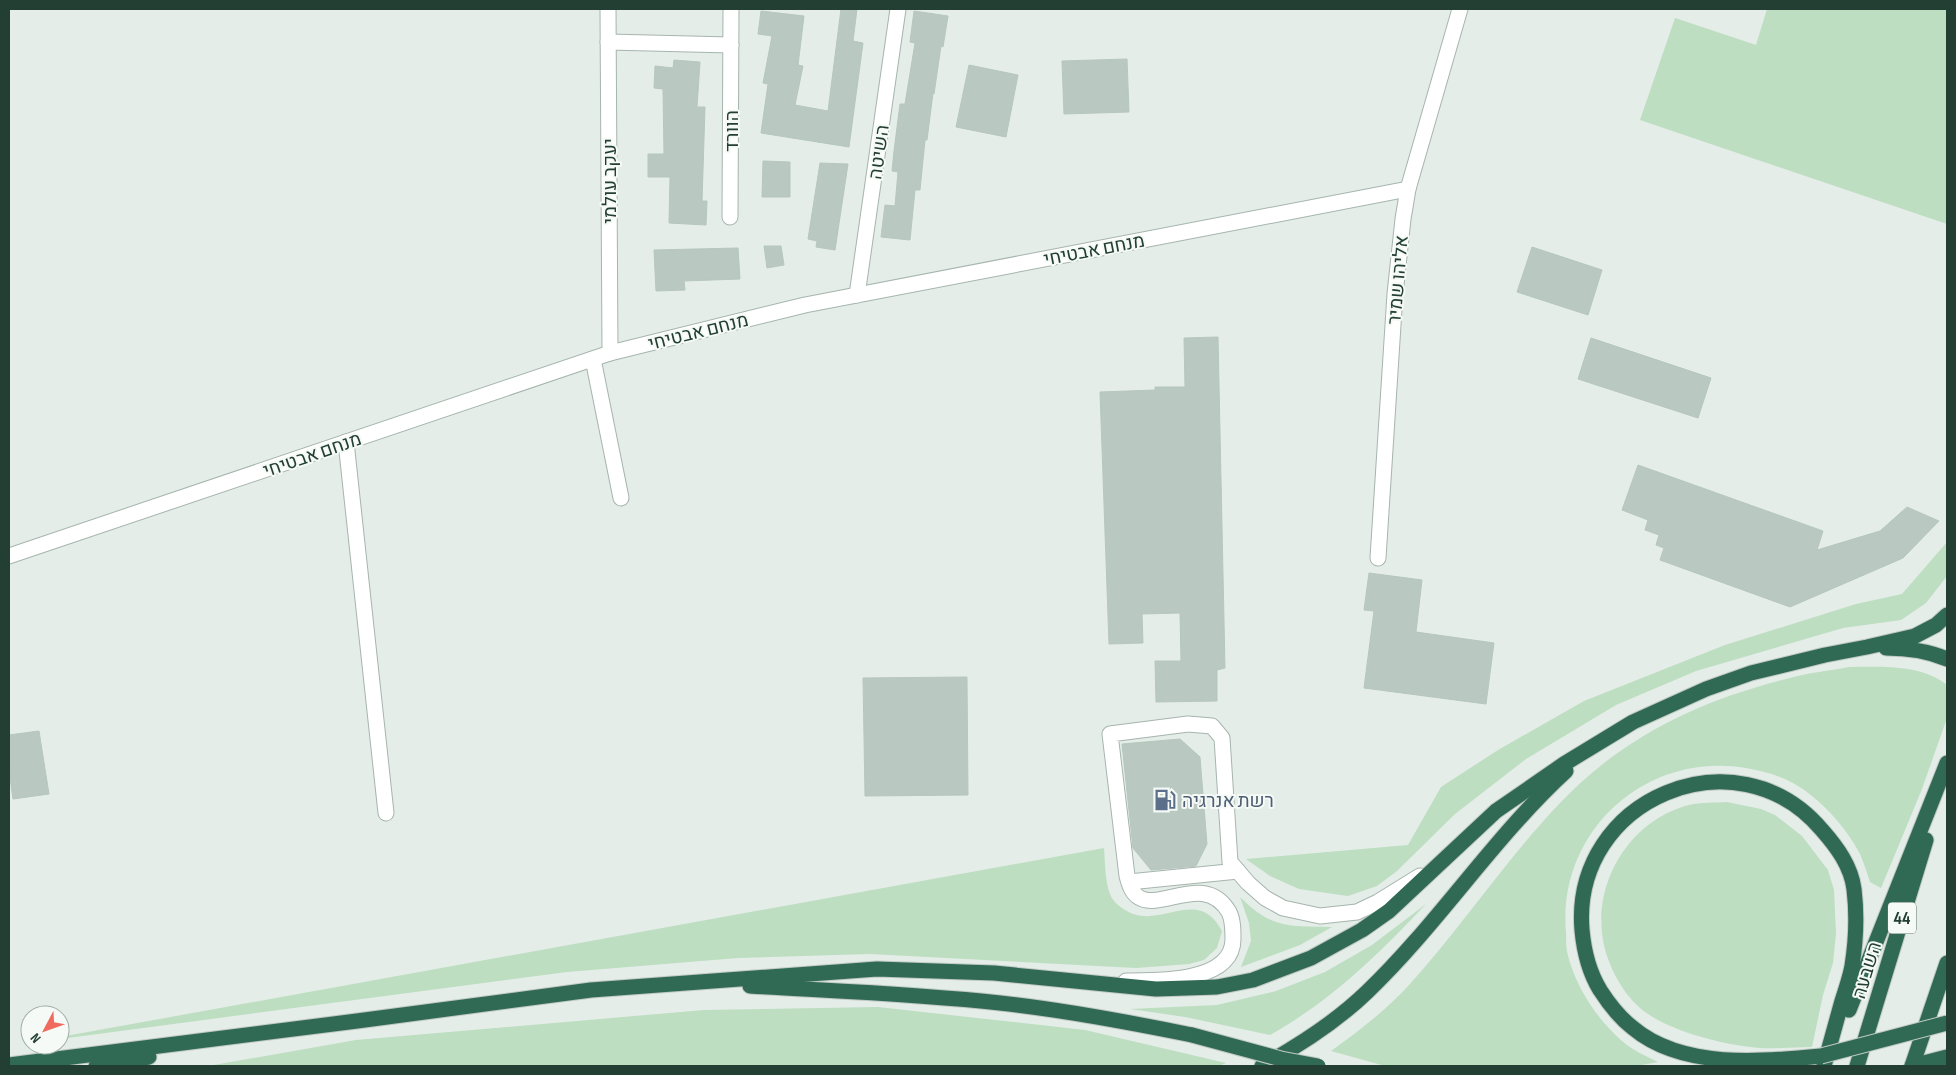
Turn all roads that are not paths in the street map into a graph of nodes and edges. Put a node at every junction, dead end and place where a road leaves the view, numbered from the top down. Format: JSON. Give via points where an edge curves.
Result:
{"nodes":[{"id":1,"x":608,"y":9,"type":"edge"},
{"id":2,"x":731,"y":9,"type":"edge"},
{"id":3,"x":898,"y":9,"type":"edge"},
{"id":4,"x":1460,"y":9,"type":"edge"},
{"id":5,"x":608,"y":42,"type":"junction"},
{"id":6,"x":731,"y":45,"type":"junction"},
{"id":7,"x":1408,"y":189,"type":"junction"},
{"id":8,"x":730,"y":217,"type":"dead end"},
{"id":9,"x":857,"y":295,"type":"junction"},
{"id":10,"x":610,"y":353,"type":"junction"},
{"id":11,"x":593,"y":359,"type":"junction"},
{"id":12,"x":346,"y":442,"type":"junction"},
{"id":13,"x":620,"y":498,"type":"dead end"},
{"id":14,"x":9,"y":556,"type":"edge"},
{"id":15,"x":1378,"y":558,"type":"dead end"},
{"id":16,"x":1947,"y":615,"type":"edge"},
{"id":17,"x":1867,"y":647,"type":"junction"},
{"id":18,"x":1947,"y":659,"type":"edge"},
{"id":19,"x":1589,"y":750,"type":"junction"},
{"id":20,"x":1947,"y":763,"type":"edge"},
{"id":21,"x":1947,"y":770,"type":"edge"},
{"id":22,"x":386,"y":813,"type":"dead end"},
{"id":23,"x":1453,"y":852,"type":"junction"},
{"id":24,"x":1238,"y":871,"type":"junction"},
{"id":25,"x":1129,"y":882,"type":"junction"},
{"id":26,"x":1947,"y":963,"type":"edge"},
{"id":27,"x":1086,"y":981,"type":"junction"},
{"id":28,"x":656,"y":985,"type":"junction"},
{"id":29,"x":357,"y":1022,"type":"junction"},
{"id":30,"x":1947,"y":1023,"type":"edge"},
{"id":31,"x":1947,"y":1057,"type":"edge"},
{"id":32,"x":1824,"y":1063,"type":"edge"},
{"id":33,"x":9,"y":1065,"type":"edge"},
{"id":34,"x":96,"y":1066,"type":"edge"},
{"id":35,"x":1262,"y":1066,"type":"edge"},
{"id":36,"x":1318,"y":1066,"type":"edge"},
{"id":37,"x":1784,"y":1066,"type":"edge"},
{"id":38,"x":1857,"y":1066,"type":"edge"},
{"id":39,"x":1912,"y":1066,"type":"edge"}],
"edges":[{"from":1,"to":5,"type":"street","name":"יעקב עולמי"},
{"from":2,"to":6,"type":"street","name":"הוורד"},
{"from":3,"to":9,"type":"street","name":"השיטה"},
{"from":4,"to":7,"type":"street","name":"אליהו שמיר"},
{"from":5,"to":6,"type":"street"},
{"from":5,"to":10,"type":"street","name":"יעקב עולמי"},
{"from":6,"to":8,"type":"street","name":"הוורד"},
{"from":7,"to":9,"type":"street","name":"מנחם אבטיחי"},
{"from":7,"to":15,"type":"street","name":"אליהו שמיר","via":[[1395,294]]},
{"from":9,"to":10,"type":"street","name":"מנחם אבטיחי"},
{"from":10,"to":11,"type":"street","name":"מנחם אבטיחי"},
{"from":11,"to":12,"type":"street","name":"מנחם אבטיחי"},
{"from":11,"to":13,"type":"street"},
{"from":12,"to":14,"type":"street","name":"מנחם אבטיחי"},
{"from":12,"to":22,"type":"street"},
{"from":16,"to":17,"type":"highway","via":[[1915,636]]},
{"from":17,"to":18,"type":"highway","via":[[1902,648]]},
{"from":17,"to":19,"type":"highway","via":[[1789,663],[1706,689],[1634,722]]},
{"from":19,"to":23,"type":"highway","via":[[1540,779],[1496,811]]},
{"from":19,"to":35,"type":"highway","via":[[1530,807],[1427,928],[1367,992],[1334,1021]]},
{"from":20,"to":32,"type":"highway"},
{"from":21,"to":38,"type":"highway","name":"השבעה","number":"44"},
{"from":23,"to":24,"type":"street","via":[[1378,902],[1357,912],[1320,916],[1283,908],[1266,898]]},
{"from":23,"to":27,"type":"highway","via":[[1389,911],[1343,942],[1286,969],[1217,988],[1156,989]]},
{"from":24,"to":25,"type":"street"},
{"from":24,"to":25,"type":"street","via":[[1230,862],[1222,738],[1212,726],[1188,724],[1110,734]]},
{"from":25,"to":27,"type":"street","via":[[1139,897],[1151,900],[1196,893],[1208,895],[1230,914],[1233,943],[1226,959],[1213,970],[1190,977]]},
{"from":26,"to":39,"type":"highway"},
{"from":27,"to":28,"type":"highway","via":[[994,973],[877,969]]},
{"from":28,"to":29,"type":"highway","via":[[592,990]]},
{"from":28,"to":36,"type":"highway","bridge":true,"via":[[715,984],[954,998],[1082,1014]]},
{"from":29,"to":33,"type":"highway"},
{"from":29,"to":34,"type":"highway"},
{"from":30,"to":32,"type":"highway","bridge":true},
{"from":31,"to":39,"type":"highway"},
{"from":32,"to":32,"type":"highway","via":[[1689,1054],[1633,1029],[1608,1002],[1597,985],[1584,951],[1582,906],[1595,857],[1614,830],[1630,815],[1664,793],[1684,786],[1728,782],[1785,797],[1816,822],[1832,842],[1846,862],[1854,886],[1856,913],[1853,959]]},
{"from":32,"to":37,"type":"highway"}]}
